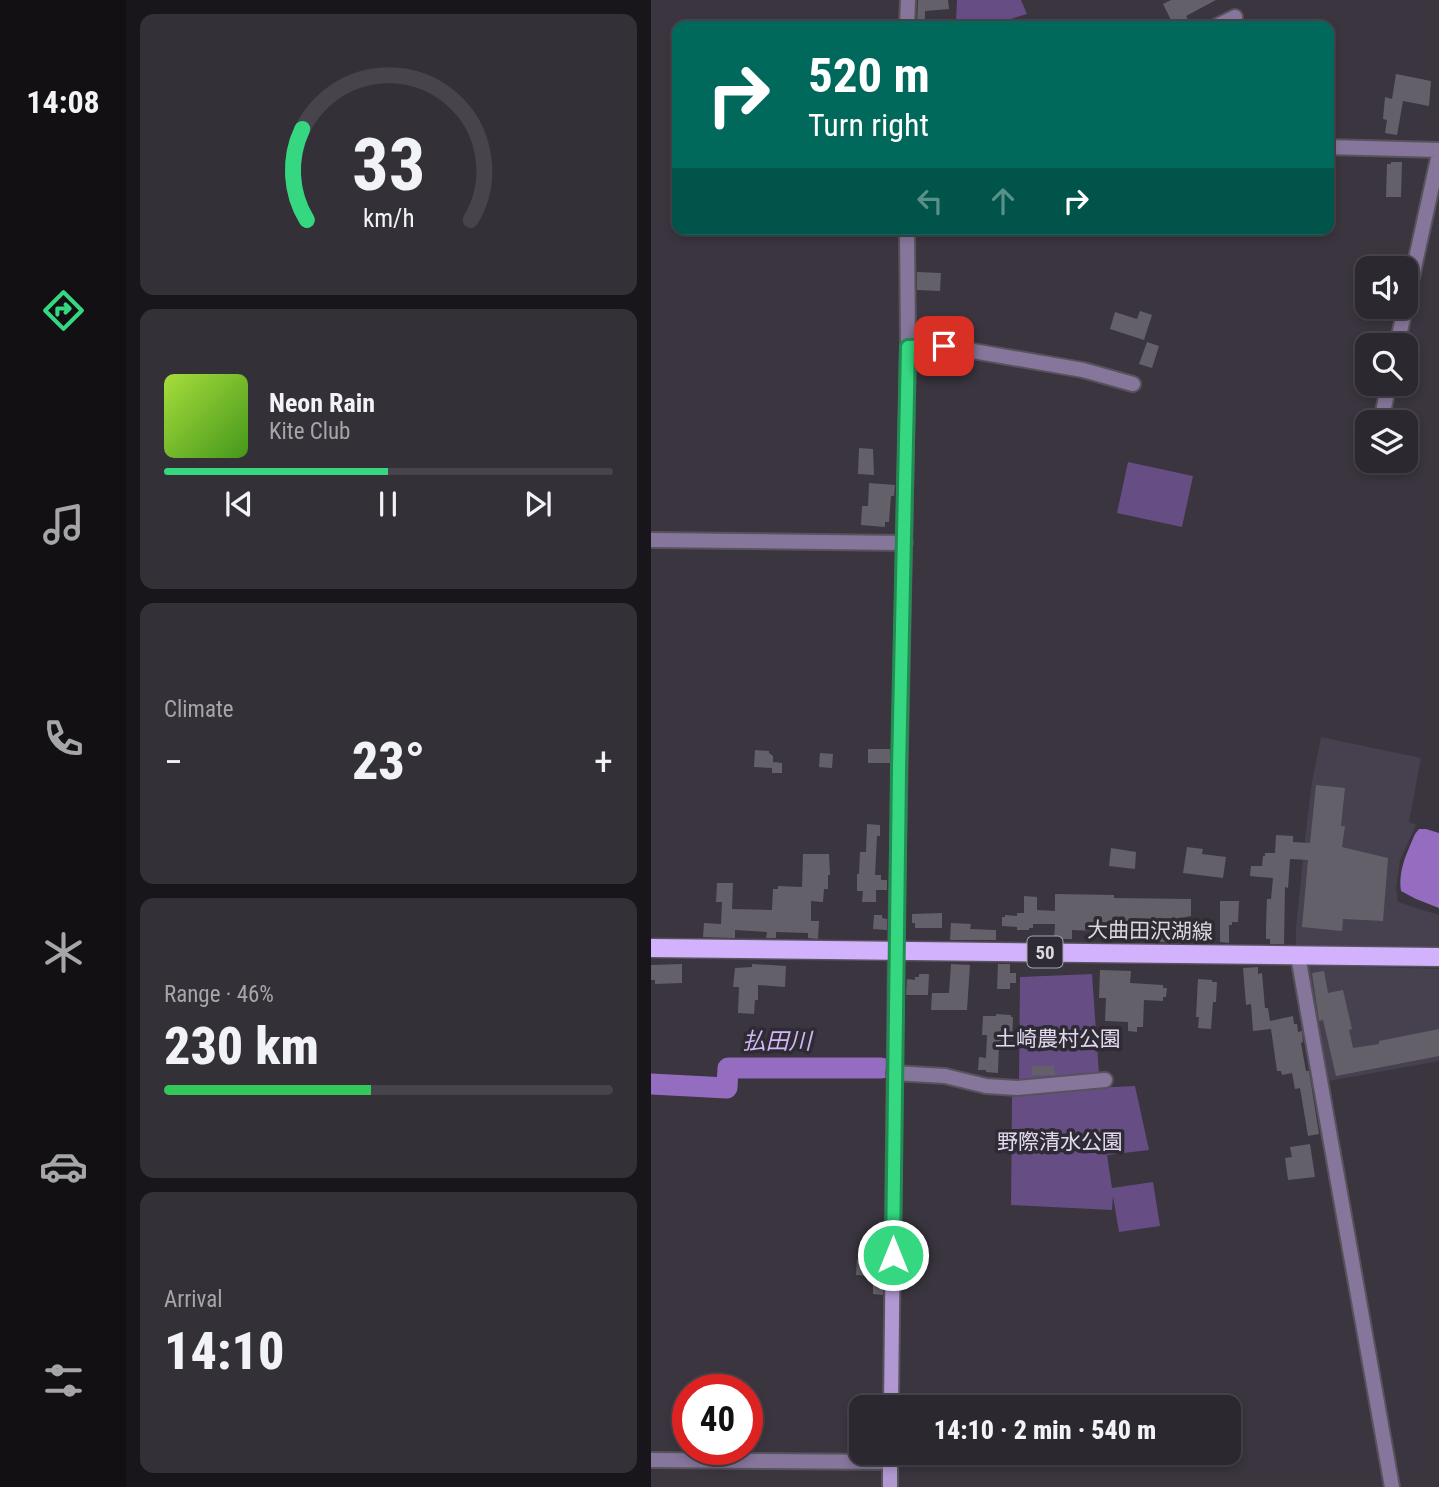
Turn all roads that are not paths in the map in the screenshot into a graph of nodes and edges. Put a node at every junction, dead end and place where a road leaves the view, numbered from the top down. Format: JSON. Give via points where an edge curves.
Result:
{"nodes":[{"id":1,"x":908,"y":0,"type":"edge"},
{"id":2,"x":1235,"y":18,"type":"dead end"},
{"id":3,"x":907,"y":21,"type":"edge"},
{"id":4,"x":1228,"y":21,"type":"edge"},
{"id":5,"x":1334,"y":147,"type":"edge"},
{"id":6,"x":1439,"y":152,"type":"edge"},
{"id":7,"x":907,"y":235,"type":"edge"},
{"id":8,"x":1400,"y":333,"type":"edge"},
{"id":9,"x":908,"y":347,"type":"junction"},
{"id":10,"x":1133,"y":384,"type":"dead end"},
{"id":11,"x":651,"y":540,"type":"edge"},
{"id":12,"x":905,"y":543,"type":"junction"},
{"id":13,"x":651,"y":948,"type":"edge"},
{"id":14,"x":896,"y":950,"type":"junction"},
{"id":15,"x":1298,"y":956,"type":"junction"},
{"id":16,"x":1439,"y":957,"type":"edge"},
{"id":17,"x":894,"y":1073,"type":"junction"},
{"id":18,"x":1105,"y":1080,"type":"dead end"},
{"id":19,"x":891,"y":1395,"type":"edge"},
{"id":20,"x":849,"y":1458,"type":"edge"},
{"id":21,"x":651,"y":1460,"type":"edge"},
{"id":22,"x":890,"y":1465,"type":"edge"},
{"id":23,"x":890,"y":1487,"type":"edge"},
{"id":24,"x":1392,"y":1487,"type":"edge"}],
"edges":[{"from":1,"to":3,"type":"street"},
{"from":2,"to":4,"type":"street"},
{"from":5,"to":6,"type":"street"},
{"from":6,"to":8,"type":"street"},
{"from":7,"to":9,"type":"street"},
{"from":9,"to":10,"type":"street","via":[[944,346],[1083,370]]},
{"from":9,"to":12,"type":"street"},
{"from":11,"to":12,"type":"street"},
{"from":12,"to":14,"type":"street"},
{"from":13,"to":14,"type":"main road","name":"大曲田沢湖線","number":"50"},
{"from":14,"to":15,"type":"main road","name":"大曲田沢湖線","number":"50"},
{"from":14,"to":17,"type":"street"},
{"from":15,"to":16,"type":"main road","name":"大曲田沢湖線","number":"50"},
{"from":15,"to":24,"type":"street"},
{"from":17,"to":18,"type":"street","via":[[1017,1088]]},
{"from":17,"to":19,"type":"street"},
{"from":20,"to":21,"type":"street"},
{"from":22,"to":23,"type":"street"}]}
